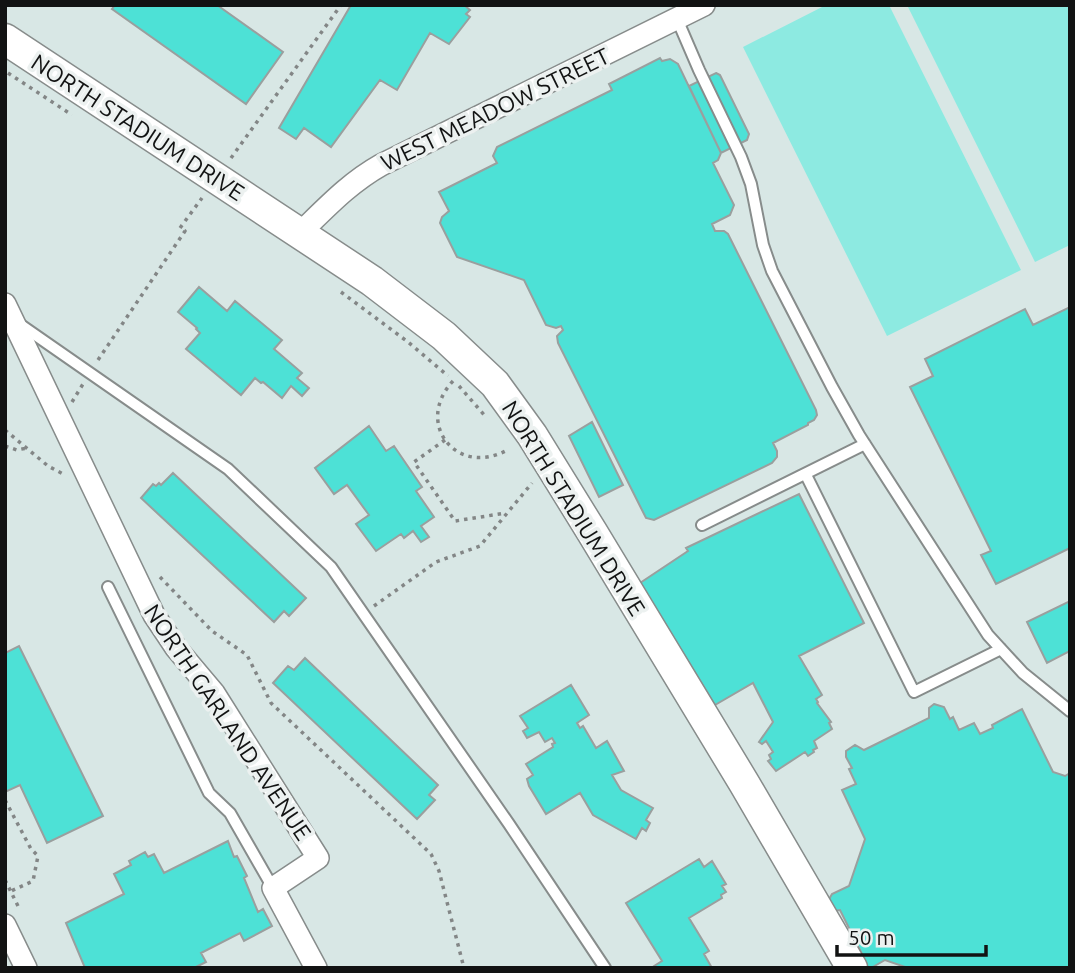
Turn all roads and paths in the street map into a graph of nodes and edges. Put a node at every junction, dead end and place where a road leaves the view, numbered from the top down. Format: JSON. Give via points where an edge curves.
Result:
{"nodes":[{"id":1,"x":341,"y":5,"type":"edge"},
{"id":2,"x":704,"y":5,"type":"edge"},
{"id":3,"x":677,"y":19,"type":"junction"},
{"id":4,"x":5,"y":39,"type":"edge"},
{"id":5,"x":5,"y":71,"type":"edge"},
{"id":6,"x":73,"y":116,"type":"dead end"},
{"id":7,"x":224,"y":168,"type":"dead end"},
{"id":8,"x":192,"y":191,"type":"dead end"},
{"id":9,"x":300,"y":233,"type":"junction"},
{"id":10,"x":340,"y":292,"type":"dead end"},
{"id":11,"x":9,"y":312,"type":"edge"},
{"id":12,"x":90,"y":373,"type":"junction"},
{"id":13,"x":453,"y":381,"type":"junction"},
{"id":14,"x":493,"y":426,"type":"dead end"},
{"id":15,"x":5,"y":430,"type":"edge"},
{"id":16,"x":445,"y":440,"type":"junction"},
{"id":17,"x":504,"y":441,"type":"dead end"},
{"id":18,"x":865,"y":444,"type":"junction"},
{"id":19,"x":5,"y":446,"type":"edge"},
{"id":20,"x":27,"y":448,"type":"junction"},
{"id":21,"x":509,"y":449,"type":"junction"},
{"id":22,"x":515,"y":457,"type":"dead end"},
{"id":23,"x":526,"y":473,"type":"dead end"},
{"id":24,"x":806,"y":475,"type":"junction"},
{"id":25,"x":87,"y":484,"type":"junction"},
{"id":26,"x":508,"y":513,"type":"junction"},
{"id":27,"x":702,"y":525,"type":"dead end"},
{"id":28,"x":159,"y":576,"type":"dead end"},
{"id":29,"x":108,"y":587,"type":"dead end"},
{"id":30,"x":382,"y":600,"type":"dead end"},
{"id":31,"x":1001,"y":649,"type":"junction"},
{"id":32,"x":1070,"y":711,"type":"edge"},
{"id":33,"x":5,"y":800,"type":"edge"},
{"id":34,"x":273,"y":888,"type":"junction"},
{"id":35,"x":11,"y":891,"type":"dead end"},
{"id":36,"x":5,"y":925,"type":"edge"},
{"id":37,"x":26,"y":968,"type":"edge"},
{"id":38,"x":316,"y":968,"type":"edge"},
{"id":39,"x":464,"y":968,"type":"edge"},
{"id":40,"x":605,"y":968,"type":"edge"},
{"id":41,"x":852,"y":968,"type":"edge"}],
"edges":[{"from":1,"to":7,"type":"path"},
{"from":2,"to":3,"type":"street","name":"WEST MEADOW STREET"},
{"from":3,"to":9,"type":"street","name":"WEST MEADOW STREET","via":[[358,178]]},
{"from":3,"to":18,"type":"lane","via":[[741,157],[772,271]]},
{"from":4,"to":9,"type":"street","name":"NORTH STADIUM DRIVE"},
{"from":5,"to":6,"type":"path"},
{"from":8,"to":12,"type":"path","via":[[202,198],[180,229],[185,232]]},
{"from":9,"to":41,"type":"street","name":"NORTH STADIUM DRIVE","via":[[372,281],[495,384],[599,543]]},
{"from":10,"to":13,"type":"path"},
{"from":11,"to":12,"type":"lane"},
{"from":11,"to":25,"type":"street","name":"NORTH GARLAND AVENUE"},
{"from":12,"to":40,"type":"lane","via":[[228,469],[331,567]]},
{"from":13,"to":14,"type":"path"},
{"from":13,"to":16,"type":"path","via":[[438,406],[438,424]]},
{"from":15,"to":20,"type":"path"},
{"from":16,"to":21,"type":"path","via":[[472,458],[496,456]]},
{"from":16,"to":26,"type":"path","via":[[414,462],[455,521]]},
{"from":17,"to":21,"type":"path"},
{"from":18,"to":24,"type":"lane"},
{"from":18,"to":31,"type":"lane"},
{"from":19,"to":20,"type":"path"},
{"from":20,"to":25,"type":"path","via":[[48,466]]},
{"from":21,"to":22,"type":"path"},
{"from":23,"to":26,"type":"path","via":[[532,483]]},
{"from":24,"to":27,"type":"lane"},
{"from":24,"to":31,"type":"lane","via":[[914,692]]},
{"from":25,"to":34,"type":"street","name":"NORTH GARLAND AVENUE","via":[[154,615],[214,693],[318,858]]},
{"from":26,"to":30,"type":"path","via":[[480,546],[436,562]]},
{"from":28,"to":39,"type":"path","via":[[212,631],[247,655],[271,703],[431,854]]},
{"from":29,"to":34,"type":"lane","via":[[209,793],[230,813]]},
{"from":31,"to":32,"type":"lane"},
{"from":33,"to":35,"type":"path","via":[[38,856],[33,881]]},
{"from":34,"to":38,"type":"street"},
{"from":36,"to":37,"type":"street"}]}
